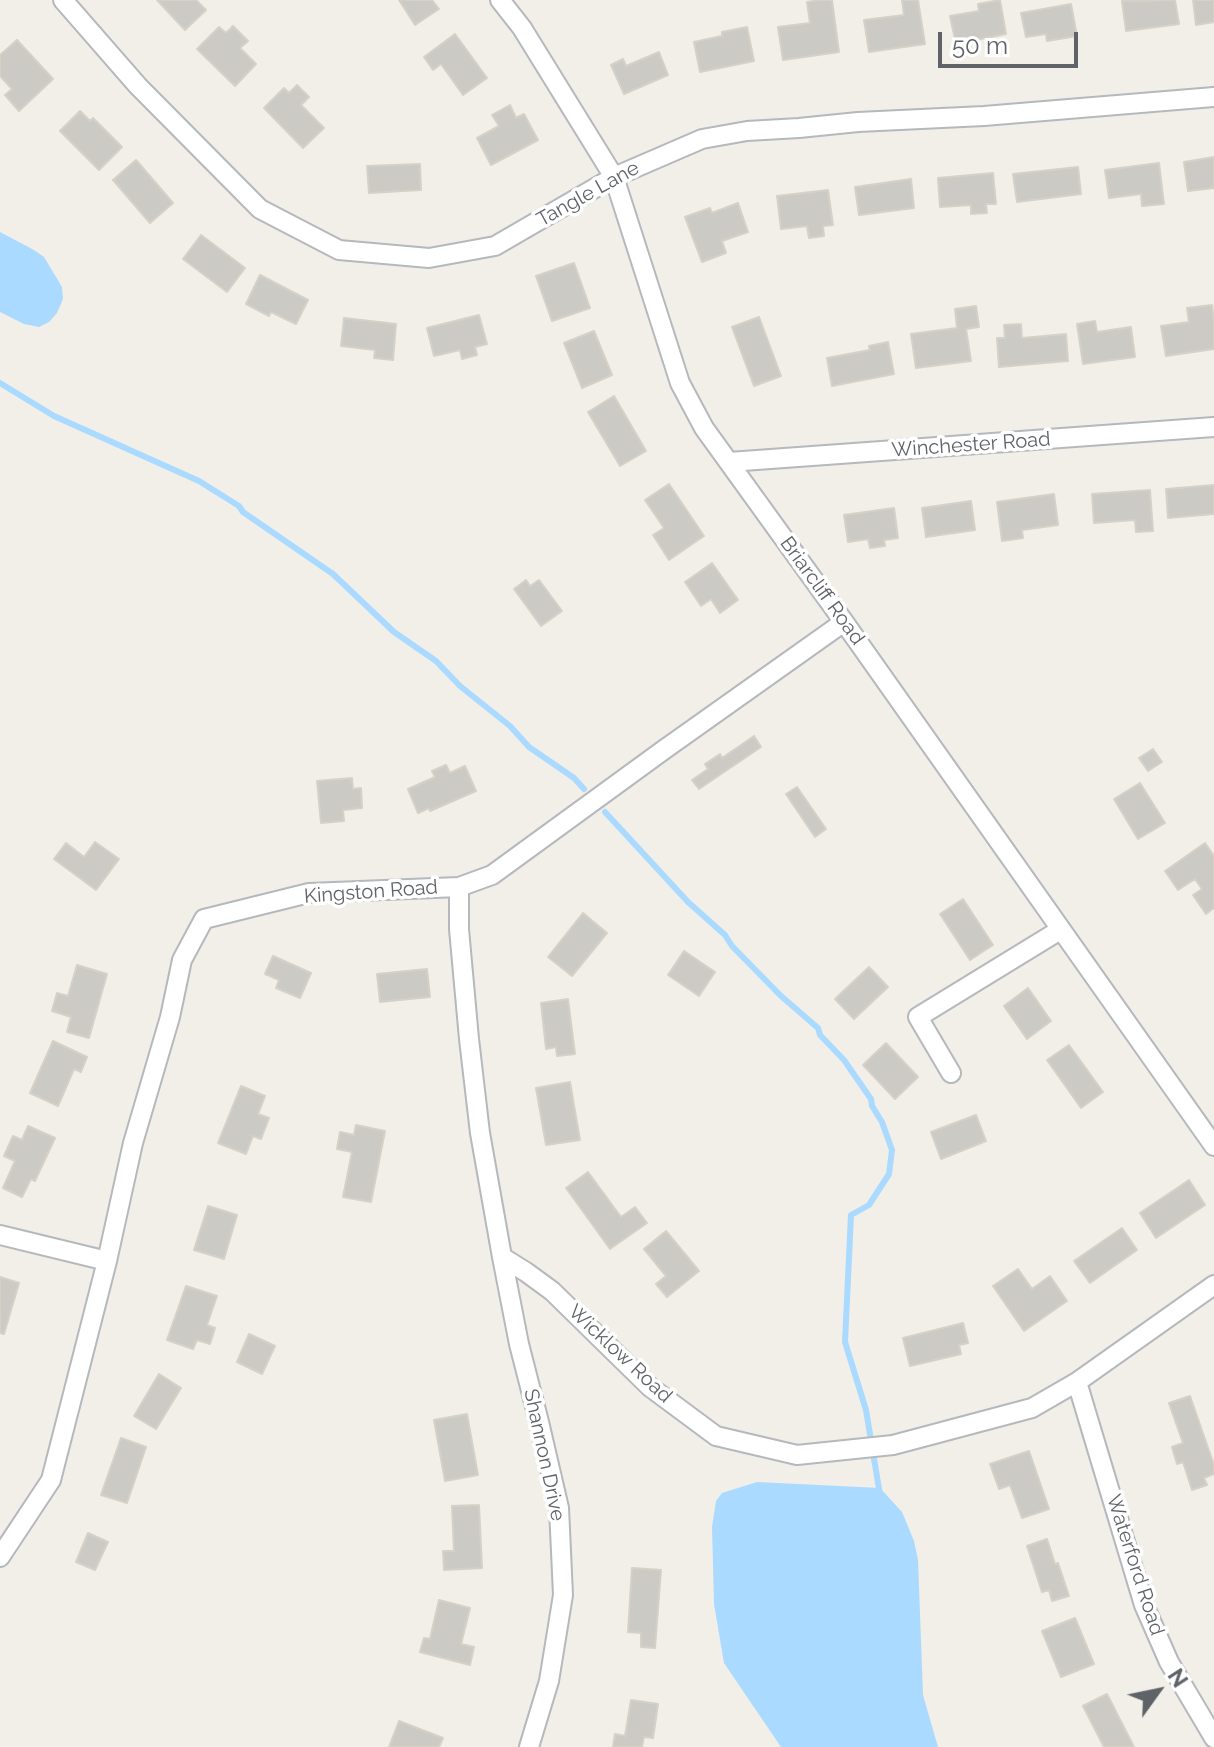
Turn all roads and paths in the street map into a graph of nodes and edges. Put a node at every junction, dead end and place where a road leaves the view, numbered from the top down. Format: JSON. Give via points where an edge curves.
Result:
{"nodes":[{"id":1,"x":63,"y":0,"type":"edge"},
{"id":2,"x":500,"y":0,"type":"edge"},
{"id":3,"x":1214,"y":97,"type":"edge"},
{"id":4,"x":614,"y":177,"type":"junction"},
{"id":5,"x":1214,"y":427,"type":"edge"},
{"id":6,"x":729,"y":462,"type":"junction"},
{"id":7,"x":844,"y":622,"type":"junction"},
{"id":8,"x":459,"y":887,"type":"junction"},
{"id":9,"x":1060,"y":930,"type":"junction"},
{"id":10,"x":951,"y":1073,"type":"dead end"},
{"id":11,"x":1214,"y":1146,"type":"edge"},
{"id":12,"x":0,"y":1235,"type":"edge"},
{"id":13,"x":502,"y":1257,"type":"junction"},
{"id":14,"x":107,"y":1261,"type":"junction"},
{"id":15,"x":1214,"y":1285,"type":"edge"},
{"id":16,"x":1077,"y":1382,"type":"junction"},
{"id":17,"x":0,"y":1557,"type":"edge"},
{"id":18,"x":1214,"y":1738,"type":"edge"},
{"id":19,"x":529,"y":1747,"type":"edge"}],
"edges":[{"from":1,"to":4,"type":"street","name":"Tangle Lane","via":[[138,86],[260,209],[339,250],[429,258],[495,246]]},
{"from":2,"to":4,"type":"street","name":"Briarcliff Road"},
{"from":3,"to":4,"type":"street","name":"Tangle Lane","via":[[747,131],[702,139]]},
{"from":4,"to":6,"type":"street","name":"Briarcliff Road","via":[[680,383]]},
{"from":5,"to":6,"type":"street","name":"Winchester Road"},
{"from":6,"to":7,"type":"street","name":"Briarcliff Road"},
{"from":7,"to":8,"type":"street","name":"Kingston Road","via":[[492,875]]},
{"from":7,"to":9,"type":"street","name":"Briarcliff Road"},
{"from":8,"to":13,"type":"street","via":[[480,1133]]},
{"from":8,"to":14,"type":"street","name":"Kingston Road","via":[[309,893],[204,919],[182,960]]},
{"from":9,"to":10,"type":"street","via":[[918,1017]]},
{"from":9,"to":11,"type":"street","name":"Briarcliff Road"},
{"from":12,"to":14,"type":"street"},
{"from":13,"to":16,"type":"street","name":"Wicklow Road","via":[[552,1291],[650,1387],[716,1436],[797,1455],[893,1445],[1032,1408]]},
{"from":13,"to":19,"type":"street","name":"Shannon Drive","via":[[559,1508],[563,1595],[549,1681]]},
{"from":14,"to":17,"type":"street","name":"Kingston Road","via":[[51,1480]]},
{"from":15,"to":16,"type":"street","name":"Wicklow Road"},
{"from":16,"to":18,"type":"street","name":"Waterford Road","via":[[1144,1605],[1169,1662]]}]}
